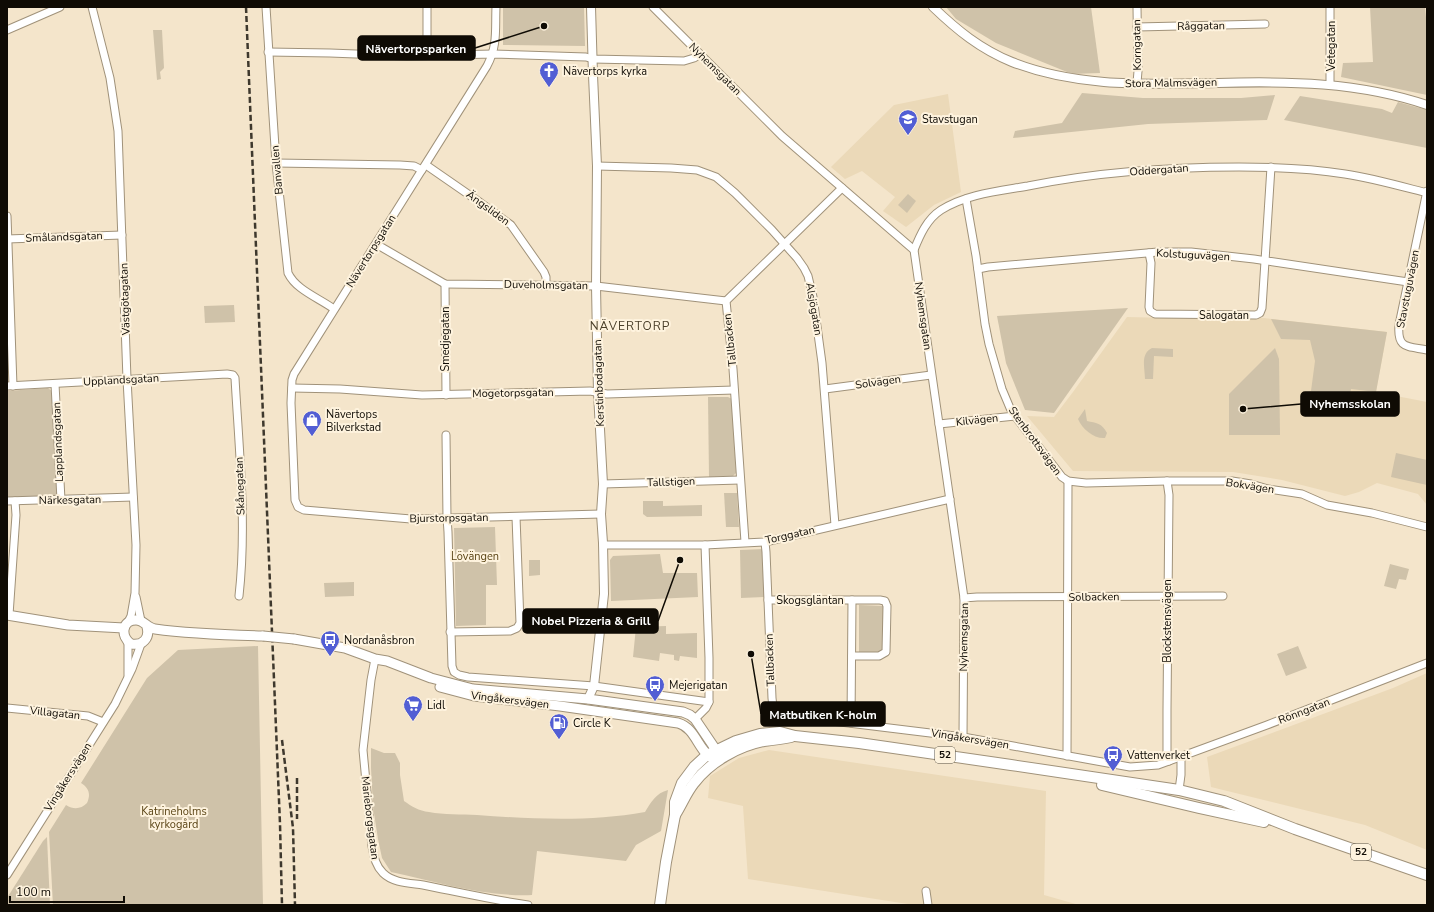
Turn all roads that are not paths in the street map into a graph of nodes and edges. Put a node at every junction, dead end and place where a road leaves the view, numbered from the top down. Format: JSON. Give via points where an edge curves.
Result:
{"nodes":[{"id":1,"x":60,"y":7,"type":"edge"},
{"id":2,"x":92,"y":7,"type":"edge"},
{"id":3,"x":266,"y":7,"type":"edge"},
{"id":4,"x":427,"y":7,"type":"edge"},
{"id":5,"x":496,"y":7,"type":"edge"},
{"id":6,"x":591,"y":7,"type":"edge"},
{"id":7,"x":653,"y":7,"type":"edge"},
{"id":8,"x":933,"y":7,"type":"edge"},
{"id":9,"x":1136,"y":7,"type":"edge"},
{"id":10,"x":1330,"y":7,"type":"edge"},
{"id":11,"x":1265,"y":24,"type":"dead end"},
{"id":12,"x":1137,"y":26,"type":"junction"},
{"id":13,"x":7,"y":30,"type":"edge"},
{"id":14,"x":268,"y":52,"type":"junction"},
{"id":15,"x":493,"y":54,"type":"junction"},
{"id":16,"x":700,"y":54,"type":"junction"},
{"id":17,"x":427,"y":55,"type":"junction"},
{"id":18,"x":593,"y":59,"type":"junction"},
{"id":19,"x":1137,"y":83,"type":"junction"},
{"id":20,"x":1330,"y":85,"type":"junction"},
{"id":21,"x":1427,"y":105,"type":"edge"},
{"id":22,"x":276,"y":163,"type":"junction"},
{"id":23,"x":597,"y":166,"type":"junction"},
{"id":24,"x":424,"y":167,"type":"junction"},
{"id":25,"x":1271,"y":167,"type":"junction"},
{"id":26,"x":842,"y":188,"type":"junction"},
{"id":27,"x":1427,"y":193,"type":"edge"},
{"id":28,"x":966,"y":199,"type":"junction"},
{"id":29,"x":7,"y":216,"type":"edge"},
{"id":30,"x":122,"y":235,"type":"junction"},
{"id":31,"x":7,"y":239,"type":"edge"},
{"id":32,"x":376,"y":244,"type":"junction"},
{"id":33,"x":785,"y":244,"type":"junction"},
{"id":34,"x":914,"y":250,"type":"junction"},
{"id":35,"x":1150,"y":252,"type":"junction"},
{"id":36,"x":1265,"y":261,"type":"junction"},
{"id":37,"x":978,"y":269,"type":"junction"},
{"id":38,"x":1408,"y":282,"type":"junction"},
{"id":39,"x":445,"y":284,"type":"junction"},
{"id":40,"x":546,"y":286,"type":"junction"},
{"id":41,"x":596,"y":286,"type":"junction"},
{"id":42,"x":726,"y":301,"type":"junction"},
{"id":43,"x":334,"y":309,"type":"junction"},
{"id":44,"x":1427,"y":350,"type":"edge"},
{"id":45,"x":932,"y":375,"type":"junction"},
{"id":46,"x":234,"y":376,"type":"joint"},
{"id":47,"x":127,"y":379,"type":"junction"},
{"id":48,"x":55,"y":384,"type":"junction"},
{"id":49,"x":10,"y":386,"type":"edge"},
{"id":50,"x":292,"y":388,"type":"junction"},
{"id":51,"x":824,"y":389,"type":"junction"},
{"id":52,"x":734,"y":390,"type":"junction"},
{"id":53,"x":598,"y":393,"type":"junction"},
{"id":54,"x":446,"y":395,"type":"junction"},
{"id":55,"x":1014,"y":416,"type":"junction"},
{"id":56,"x":939,"y":424,"type":"junction"},
{"id":57,"x":446,"y":434,"type":"dead end"},
{"id":58,"x":740,"y":480,"type":"junction"},
{"id":59,"x":1068,"y":481,"type":"junction"},
{"id":60,"x":1167,"y":481,"type":"junction"},
{"id":61,"x":603,"y":484,"type":"junction"},
{"id":62,"x":133,"y":497,"type":"junction"},
{"id":63,"x":950,"y":499,"type":"junction"},
{"id":64,"x":61,"y":500,"type":"junction"},
{"id":65,"x":7,"y":501,"type":"edge"},
{"id":66,"x":15,"y":501,"type":"junction"},
{"id":67,"x":298,"y":507,"type":"joint"},
{"id":68,"x":601,"y":514,"type":"junction"},
{"id":69,"x":516,"y":517,"type":"junction"},
{"id":70,"x":447,"y":518,"type":"junction"},
{"id":71,"x":835,"y":525,"type":"junction"},
{"id":72,"x":1427,"y":527,"type":"edge"},
{"id":73,"x":744,"y":542,"type":"junction"},
{"id":74,"x":765,"y":542,"type":"junction"},
{"id":75,"x":603,"y":545,"type":"junction"},
{"id":76,"x":705,"y":545,"type":"junction"},
{"id":77,"x":135,"y":593,"type":"junction"},
{"id":78,"x":239,"y":596,"type":"dead end"},
{"id":79,"x":1167,"y":596,"type":"junction"},
{"id":80,"x":1223,"y":596,"type":"dead end"},
{"id":81,"x":1068,"y":597,"type":"junction"},
{"id":82,"x":964,"y":598,"type":"junction"},
{"id":83,"x":768,"y":600,"type":"junction"},
{"id":84,"x":852,"y":600,"type":"junction"},
{"id":85,"x":8,"y":615,"type":"edge"},
{"id":86,"x":144,"y":624,"type":"junction"},
{"id":87,"x":450,"y":632,"type":"junction"},
{"id":88,"x":126,"y":633,"type":"junction"},
{"id":89,"x":198,"y":634,"type":"junction"},
{"id":90,"x":144,"y":641,"type":"junction"},
{"id":91,"x":852,"y":656,"type":"junction"},
{"id":92,"x":375,"y":659,"type":"junction"},
{"id":93,"x":1427,"y":663,"type":"edge"},
{"id":94,"x":127,"y":679,"type":"junction"},
{"id":95,"x":594,"y":686,"type":"junction"},
{"id":96,"x":588,"y":699,"type":"junction"},
{"id":97,"x":709,"y":702,"type":"junction"},
{"id":98,"x":773,"y":707,"type":"joint"},
{"id":99,"x":7,"y":708,"type":"edge"},
{"id":100,"x":585,"y":710,"type":"junction"},
{"id":101,"x":695,"y":720,"type":"junction"},
{"id":102,"x":102,"y":722,"type":"junction"},
{"id":103,"x":851,"y":723,"type":"junction"},
{"id":104,"x":686,"y":727,"type":"junction"},
{"id":105,"x":795,"y":736,"type":"junction"},
{"id":106,"x":963,"y":737,"type":"junction"},
{"id":107,"x":712,"y":753,"type":"junction"},
{"id":108,"x":1067,"y":756,"type":"junction"},
{"id":109,"x":1181,"y":757,"type":"junction"},
{"id":110,"x":718,"y":761,"type":"junction"},
{"id":111,"x":1169,"y":761,"type":"junction"},
{"id":112,"x":1052,"y":772,"type":"junction"},
{"id":113,"x":1179,"y":790,"type":"junction"},
{"id":114,"x":1176,"y":802,"type":"junction"},
{"id":115,"x":675,"y":815,"type":"junction"},
{"id":116,"x":1295,"y":829,"type":"junction"},
{"id":117,"x":8,"y":871,"type":"edge"},
{"id":118,"x":1427,"y":875,"type":"edge"},
{"id":119,"x":926,"y":891,"type":"dead end"},
{"id":120,"x":528,"y":905,"type":"edge"},
{"id":121,"x":660,"y":905,"type":"edge"},
{"id":122,"x":928,"y":905,"type":"edge"}],
"edges":[{"from":1,"to":13,"type":"street"},
{"from":2,"to":30,"type":"street","name":"Västgötagatan","via":[[116,114]]},
{"from":3,"to":14,"type":"street","name":"Banvallen"},
{"from":4,"to":17,"type":"street"},
{"from":5,"to":15,"type":"street","name":"Nävertorpsgatan"},
{"from":6,"to":18,"type":"street","name":"Kerstinbodagatan"},
{"from":7,"to":16,"type":"street","name":"Nyhemsgatan"},
{"from":8,"to":19,"type":"street","name":"Stora Malmsvägen","via":[[969,39],[1011,62],[1074,79]]},
{"from":9,"to":12,"type":"street","name":"Korngatan"},
{"from":10,"to":20,"type":"street","name":"Vetegatan"},
{"from":11,"to":12,"type":"street","name":"Råggatan"},
{"from":12,"to":19,"type":"street","name":"Korngatan"},
{"from":14,"to":17,"type":"street"},
{"from":14,"to":22,"type":"street","name":"Banvallen"},
{"from":15,"to":17,"type":"street"},
{"from":15,"to":18,"type":"street"},
{"from":15,"to":24,"type":"street","name":"Nävertorpsgatan","via":[[471,94]]},
{"from":16,"to":18,"type":"street","via":[[689,61]]},
{"from":16,"to":26,"type":"street","name":"Nyhemsgatan","via":[[782,136]]},
{"from":18,"to":23,"type":"street","name":"Kerstinbodagatan"},
{"from":19,"to":20,"type":"street","name":"Stora Malmsvägen","via":[[1290,82]]},
{"from":20,"to":21,"type":"street","name":"Stora Malmsvägen","via":[[1369,90]]},
{"from":22,"to":24,"type":"street","name":"Ängsliden"},
{"from":22,"to":43,"type":"street","name":"Banvallen","via":[[288,273],[298,286]]},
{"from":23,"to":33,"type":"street","name":"Alsjögatan","via":[[671,168],[706,173],[725,183]]},
{"from":23,"to":41,"type":"street","name":"Kerstinbodagatan"},
{"from":24,"to":32,"type":"street","name":"Nävertorpsgatan"},
{"from":24,"to":40,"type":"street","name":"Ängsliden","via":[[478,201],[511,226],[544,272]]},
{"from":25,"to":27,"type":"street","name":"Oddergatan","via":[[1344,174]]},
{"from":25,"to":28,"type":"street","name":"Oddergatan","via":[[1190,168],[1095,175]]},
{"from":25,"to":36,"type":"street","name":"Salogatan"},
{"from":26,"to":33,"type":"street","name":"Tallbacken"},
{"from":26,"to":34,"type":"street","name":"Nyhemsgatan"},
{"from":27,"to":38,"type":"street","name":"Stavstuguvägen"},
{"from":28,"to":34,"type":"street","name":"Oddergatan","via":[[940,211],[930,220]]},
{"from":28,"to":37,"type":"street","name":"Stenbrottsvägen"},
{"from":29,"to":31,"type":"street"},
{"from":30,"to":31,"type":"street","name":"Smålandsgatan"},
{"from":30,"to":47,"type":"street","name":"Västgötagatan"},
{"from":31,"to":49,"type":"street"},
{"from":32,"to":39,"type":"street","name":"Duveholmsgatan"},
{"from":32,"to":43,"type":"street","name":"Nävertorpsgatan"},
{"from":33,"to":42,"type":"street","name":"Tallbacken"},
{"from":33,"to":51,"type":"street","name":"Alsjögatan","via":[[804,268],[811,285]]},
{"from":34,"to":45,"type":"street","name":"Nyhemsgatan"},
{"from":35,"to":36,"type":"street","name":"Kolstuguvägen","via":[[1206,253]]},
{"from":35,"to":36,"type":"street","name":"Salogatan","via":[[1148,307],[1155,314],[1162,315],[1260,313]]},
{"from":35,"to":37,"type":"street","name":"Kolstuguvägen"},
{"from":36,"to":38,"type":"street","name":"Kolstuguvägen"},
{"from":37,"to":55,"type":"street","name":"Stenbrottsvägen","via":[[989,344],[1002,389]]},
{"from":38,"to":44,"type":"street","name":"Stavstuguvägen","via":[[1399,325],[1399,339],[1408,346]]},
{"from":39,"to":40,"type":"street","name":"Duveholmsgatan"},
{"from":39,"to":54,"type":"street","name":"Smedjegatan"},
{"from":40,"to":41,"type":"street","name":"Duveholmsgatan"},
{"from":41,"to":42,"type":"street","name":"Duveholmsgatan"},
{"from":41,"to":53,"type":"street","name":"Kerstinbodagatan"},
{"from":42,"to":52,"type":"street","name":"Tallbacken"},
{"from":43,"to":50,"type":"street","name":"Nävertorpsgatan","via":[[294,374]]},
{"from":45,"to":51,"type":"street","name":"Solvägen"},
{"from":45,"to":56,"type":"street","name":"Nyhemsgatan"},
{"from":46,"to":47,"type":"street","name":"Upplandsgatan","via":[[227,374]]},
{"from":46,"to":78,"type":"street","name":"Skånegatan","via":[[242,524]]},
{"from":47,"to":48,"type":"street","name":"Upplandsgatan"},
{"from":47,"to":62,"type":"street","name":"Västgötagatan"},
{"from":48,"to":49,"type":"street","name":"Upplandsgatan"},
{"from":48,"to":64,"type":"street","name":"Lapplandsgatan"},
{"from":50,"to":54,"type":"street","name":"Mogetorpsgatan"},
{"from":50,"to":67,"type":"street","name":"Nävertorpsgatan","via":[[295,500]]},
{"from":51,"to":71,"type":"street","name":"Alsjögatan"},
{"from":52,"to":53,"type":"street","name":"Mogetorpsgatan"},
{"from":52,"to":58,"type":"street","name":"Tallbacken"},
{"from":53,"to":54,"type":"street","name":"Mogetorpsgatan","via":[[590,391]]},
{"from":53,"to":61,"type":"street","name":"Kerstinbodagatan"},
{"from":55,"to":56,"type":"street","name":"Kilvägen"},
{"from":55,"to":59,"type":"street","name":"Stenbrottsvägen","via":[[1054,468]]},
{"from":56,"to":63,"type":"street","name":"Nyhemsgatan"},
{"from":57,"to":70,"type":"street"},
{"from":58,"to":61,"type":"street","name":"Tallstigen"},
{"from":58,"to":73,"type":"street","name":"Tallbacken"},
{"from":59,"to":60,"type":"street","name":"Bokvägen"},
{"from":59,"to":81,"type":"street","name":"Stenbrottsvägen"},
{"from":60,"to":72,"type":"street","name":"Bokvägen","via":[[1232,481],[1251,484],[1302,494],[1327,505]]},
{"from":60,"to":79,"type":"street","name":"Blockstensvägen"},
{"from":61,"to":68,"type":"street","name":"Kerstinbodagatan"},
{"from":62,"to":64,"type":"street","name":"Närkesgatan"},
{"from":62,"to":77,"type":"street","name":"Västgötagatan"},
{"from":63,"to":71,"type":"street","name":"Torggatan"},
{"from":63,"to":82,"type":"street","name":"Nyhemsgatan"},
{"from":64,"to":66,"type":"street","name":"Närkesgatan"},
{"from":65,"to":66,"type":"street","name":"Närkesgatan"},
{"from":66,"to":85,"type":"street"},
{"from":67,"to":70,"type":"street","name":"Bjurstorpsgatan","via":[[304,510],[411,519]]},
{"from":68,"to":69,"type":"street","name":"Bjurstorpsgatan"},
{"from":68,"to":75,"type":"street","name":"Kerstinbodagatan"},
{"from":69,"to":70,"type":"street","name":"Bjurstorpsgatan"},
{"from":69,"to":87,"type":"street","via":[[520,623],[517,628],[510,631]]},
{"from":70,"to":87,"type":"street"},
{"from":71,"to":74,"type":"street","name":"Torggatan"},
{"from":73,"to":74,"type":"street","name":"Torggatan"},
{"from":73,"to":76,"type":"street","name":"Torggatan"},
{"from":74,"to":83,"type":"street","name":"Tallbacken"},
{"from":75,"to":76,"type":"street","name":"Torggatan"},
{"from":75,"to":95,"type":"street","name":"Kerstinbodagatan","via":[[604,607]]},
{"from":76,"to":97,"type":"street"},
{"from":77,"to":86,"type":"street","name":"Västgötagatan"},
{"from":77,"to":88,"type":"street","name":"Västgötagatan"},
{"from":79,"to":80,"type":"street","name":"Solbacken"},
{"from":79,"to":81,"type":"street","name":"Solbacken"},
{"from":79,"to":111,"type":"street","name":"Blockstensvägen"},
{"from":81,"to":82,"type":"street","name":"Solbacken"},
{"from":81,"to":108,"type":"street","name":"Stenbrottsvägen"},
{"from":82,"to":106,"type":"street","name":"Nyhemsgatan"},
{"from":83,"to":84,"type":"street","name":"Skogsgläntan"},
{"from":83,"to":98,"type":"street","name":"Tallbacken"},
{"from":84,"to":91,"type":"street","name":"Skogsgläntan"},
{"from":84,"to":91,"type":"street","name":"Skogsgläntan","via":[[880,600],[885,602],[887,614],[886,652],[879,656]]},
{"from":85,"to":88,"type":"main road","via":[[124,636]]},
{"from":86,"to":88,"type":"main road","name":"Vingåkersvägen","via":[[136,620]]},
{"from":86,"to":89,"type":"main road","name":"Vingåkersvägen","via":[[155,629]]},
{"from":86,"to":90,"type":"main road","name":"Vingåkersvägen","via":[[148,633]]},
{"from":87,"to":95,"type":"street","name":"Vingåkersvägen","via":[[452,666],[454,672],[459,675]]},
{"from":88,"to":90,"type":"main road","name":"Vingåkersvägen","via":[[135,645]]},
{"from":88,"to":94,"type":"street","name":"Vingåkersvägen"},
{"from":89,"to":90,"type":"main road","name":"Vingåkersvägen","via":[[154,636]]},
{"from":89,"to":92,"type":"main road","name":"Vingåkersvägen","bridge":true,"via":[[294,639],[345,648]]},
{"from":90,"to":94,"type":"street","name":"Vingåkersvägen"},
{"from":91,"to":103,"type":"street","name":"Skogsgläntan"},
{"from":92,"to":96,"type":"main road","name":"Vingåkersvägen","via":[[388,661],[446,683],[473,689]]},
{"from":92,"to":100,"type":"main road","name":"Vingåkersvägen","via":[[402,673],[458,693]]},
{"from":92,"to":120,"type":"street","name":"Marieborgsgatan","via":[[363,750],[372,846],[378,867],[384,874],[401,882]]},
{"from":93,"to":109,"type":"street","name":"Rönngatan"},
{"from":94,"to":102,"type":"street","name":"Vingåkersvägen","via":[[115,704]]},
{"from":95,"to":96,"type":"street"},
{"from":95,"to":97,"type":"street","name":"Vingåkersvägen"},
{"from":96,"to":100,"type":"main road"},
{"from":96,"to":101,"type":"main road","name":"Vingåkersvägen","via":[[683,712]]},
{"from":97,"to":101,"type":"street"},
{"from":98,"to":103,"type":"street","name":"Vingåkersvägen","via":[[776,712],[783,715]]},
{"from":99,"to":102,"type":"street","name":"Villagatan","via":[[88,716]]},
{"from":100,"to":104,"type":"main road","name":"Vingåkersvägen","via":[[667,721]]},
{"from":101,"to":104,"type":"main road"},
{"from":101,"to":107,"type":"main road","name":"Vingåkersvägen"},
{"from":102,"to":117,"type":"street","name":"Vingåkersvägen"},
{"from":103,"to":106,"type":"street","name":"Vingåkersvägen"},
{"from":104,"to":107,"type":"main road","name":"Vingåkersvägen"},
{"from":105,"to":107,"type":"main road","name":"Vingåkersvägen","number":"52","via":[[780,732],[760,734],[736,741]]},
{"from":105,"to":110,"type":"main road","name":"Vingåkersvägen","number":"52","via":[[751,745]]},
{"from":105,"to":112,"type":"main road","name":"Vingåkersvägen","number":"52"},
{"from":106,"to":108,"type":"street","name":"Vingåkersvägen"},
{"from":107,"to":110,"type":"main road","name":"Vingåkersvägen"},
{"from":107,"to":115,"type":"main road","number":"52","via":[[694,767],[682,783],[675,802]]},
{"from":108,"to":111,"type":"street","name":"Vingåkersvägen","via":[[1130,767],[1158,766]]},
{"from":109,"to":111,"type":"street","name":"Rönngatan"},
{"from":109,"to":113,"type":"street","via":[[1182,775]]},
{"from":110,"to":115,"type":"main road","number":"52","via":[[694,783]]},
{"from":112,"to":113,"type":"main road","name":"Vingåkersvägen","number":"52"},
{"from":112,"to":114,"type":"main road","name":"Vingåkersvägen","number":"52"},
{"from":113,"to":114,"type":"main road"},
{"from":113,"to":116,"type":"main road","name":"Vingåkersvägen","number":"52","via":[[1224,801]]},
{"from":114,"to":116,"type":"main road","name":"Vingåkersvägen","number":"52"},
{"from":115,"to":121,"type":"main road","number":"52"},
{"from":116,"to":118,"type":"main road","name":"Vingåkersvägen","number":"52"},
{"from":119,"to":122,"type":"street"}]}
